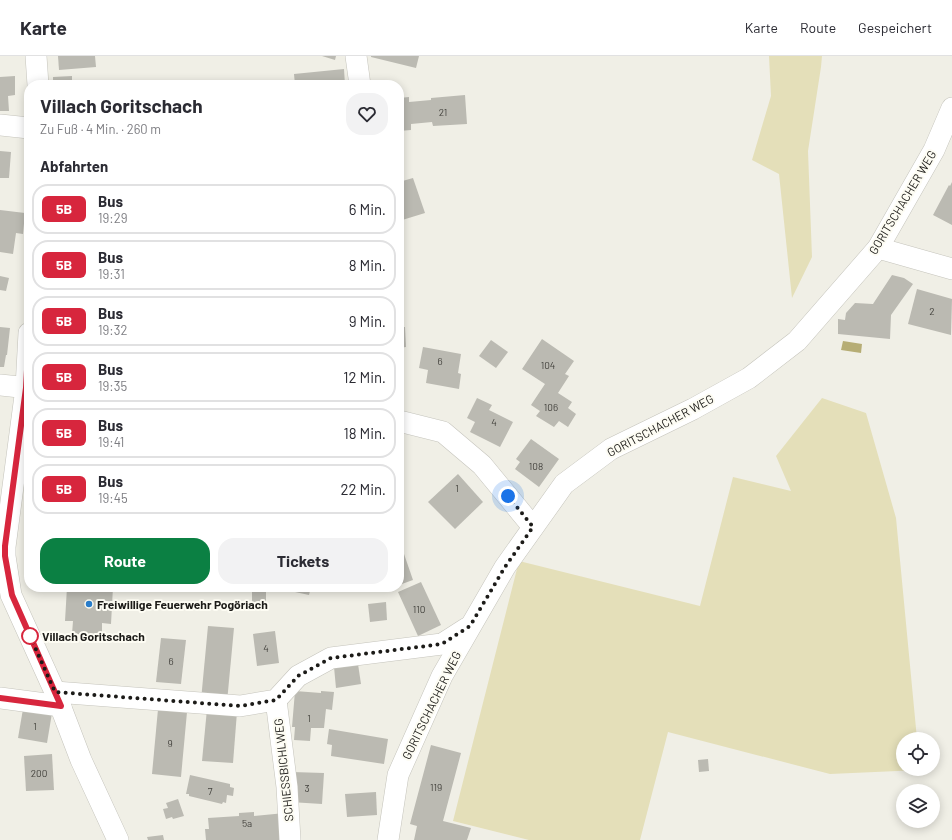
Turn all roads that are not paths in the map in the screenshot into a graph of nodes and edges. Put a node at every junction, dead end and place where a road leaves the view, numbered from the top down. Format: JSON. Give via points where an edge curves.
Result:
{"nodes":[{"id":1,"x":36,"y":56,"type":"edge"},
{"id":2,"x":356,"y":56,"type":"edge"},
{"id":3,"x":38,"y":80,"type":"edge"},
{"id":4,"x":359,"y":80,"type":"edge"},
{"id":5,"x":952,"y":108,"type":"edge"},
{"id":6,"x":0,"y":125,"type":"edge"},
{"id":7,"x":24,"y":127,"type":"edge"},
{"id":8,"x":878,"y":248,"type":"junction"},
{"id":9,"x":952,"y":270,"type":"edge"},
{"id":10,"x":0,"y":385,"type":"edge"},
{"id":11,"x":24,"y":388,"type":"edge"},
{"id":12,"x":24,"y":410,"type":"edge"},
{"id":13,"x":404,"y":422,"type":"edge"},
{"id":14,"x":533,"y":527,"type":"junction"},
{"id":15,"x":2,"y":556,"type":"edge"},
{"id":16,"x":470,"y":626,"type":"junction"},
{"id":17,"x":0,"y":698,"type":"edge"},
{"id":18,"x":58,"y":699,"type":"junction"},
{"id":19,"x":276,"y":700,"type":"junction"},
{"id":20,"x":118,"y":840,"type":"edge"},
{"id":21,"x":290,"y":840,"type":"edge"},
{"id":22,"x":388,"y":840,"type":"edge"}],
"edges":[{"from":1,"to":3,"type":"street"},
{"from":2,"to":4,"type":"street"},
{"from":5,"to":8,"type":"street","name":"GORITSCHACHER WEG","via":[[934,150]]},
{"from":6,"to":7,"type":"street"},
{"from":8,"to":9,"type":"street"},
{"from":8,"to":14,"type":"street","name":"GORITSCHACHER WEG","via":[[797,340],[749,378],[611,449],[564,484]]},
{"from":10,"to":11,"type":"street"},
{"from":12,"to":15,"type":"street"},
{"from":13,"to":14,"type":"street","via":[[443,432],[482,464]]},
{"from":14,"to":16,"type":"street","name":"GORITSCHACHER WEG","via":[[505,567]]},
{"from":15,"to":18,"type":"street","via":[[12,595]]},
{"from":16,"to":19,"type":"street","via":[[442,644],[331,658],[298,676]]},
{"from":16,"to":22,"type":"street","name":"GORITSCHACHER WEG","via":[[442,676],[398,775]]},
{"from":17,"to":18,"type":"street","name":"SCHIESSBICHLWEG"},
{"from":18,"to":19,"type":"street","name":"SCHIESSBICHLWEG","via":[[240,706]]},
{"from":18,"to":20,"type":"street","via":[[81,760]]},
{"from":19,"to":21,"type":"street","name":"SCHIESSBICHLWEG"}]}
